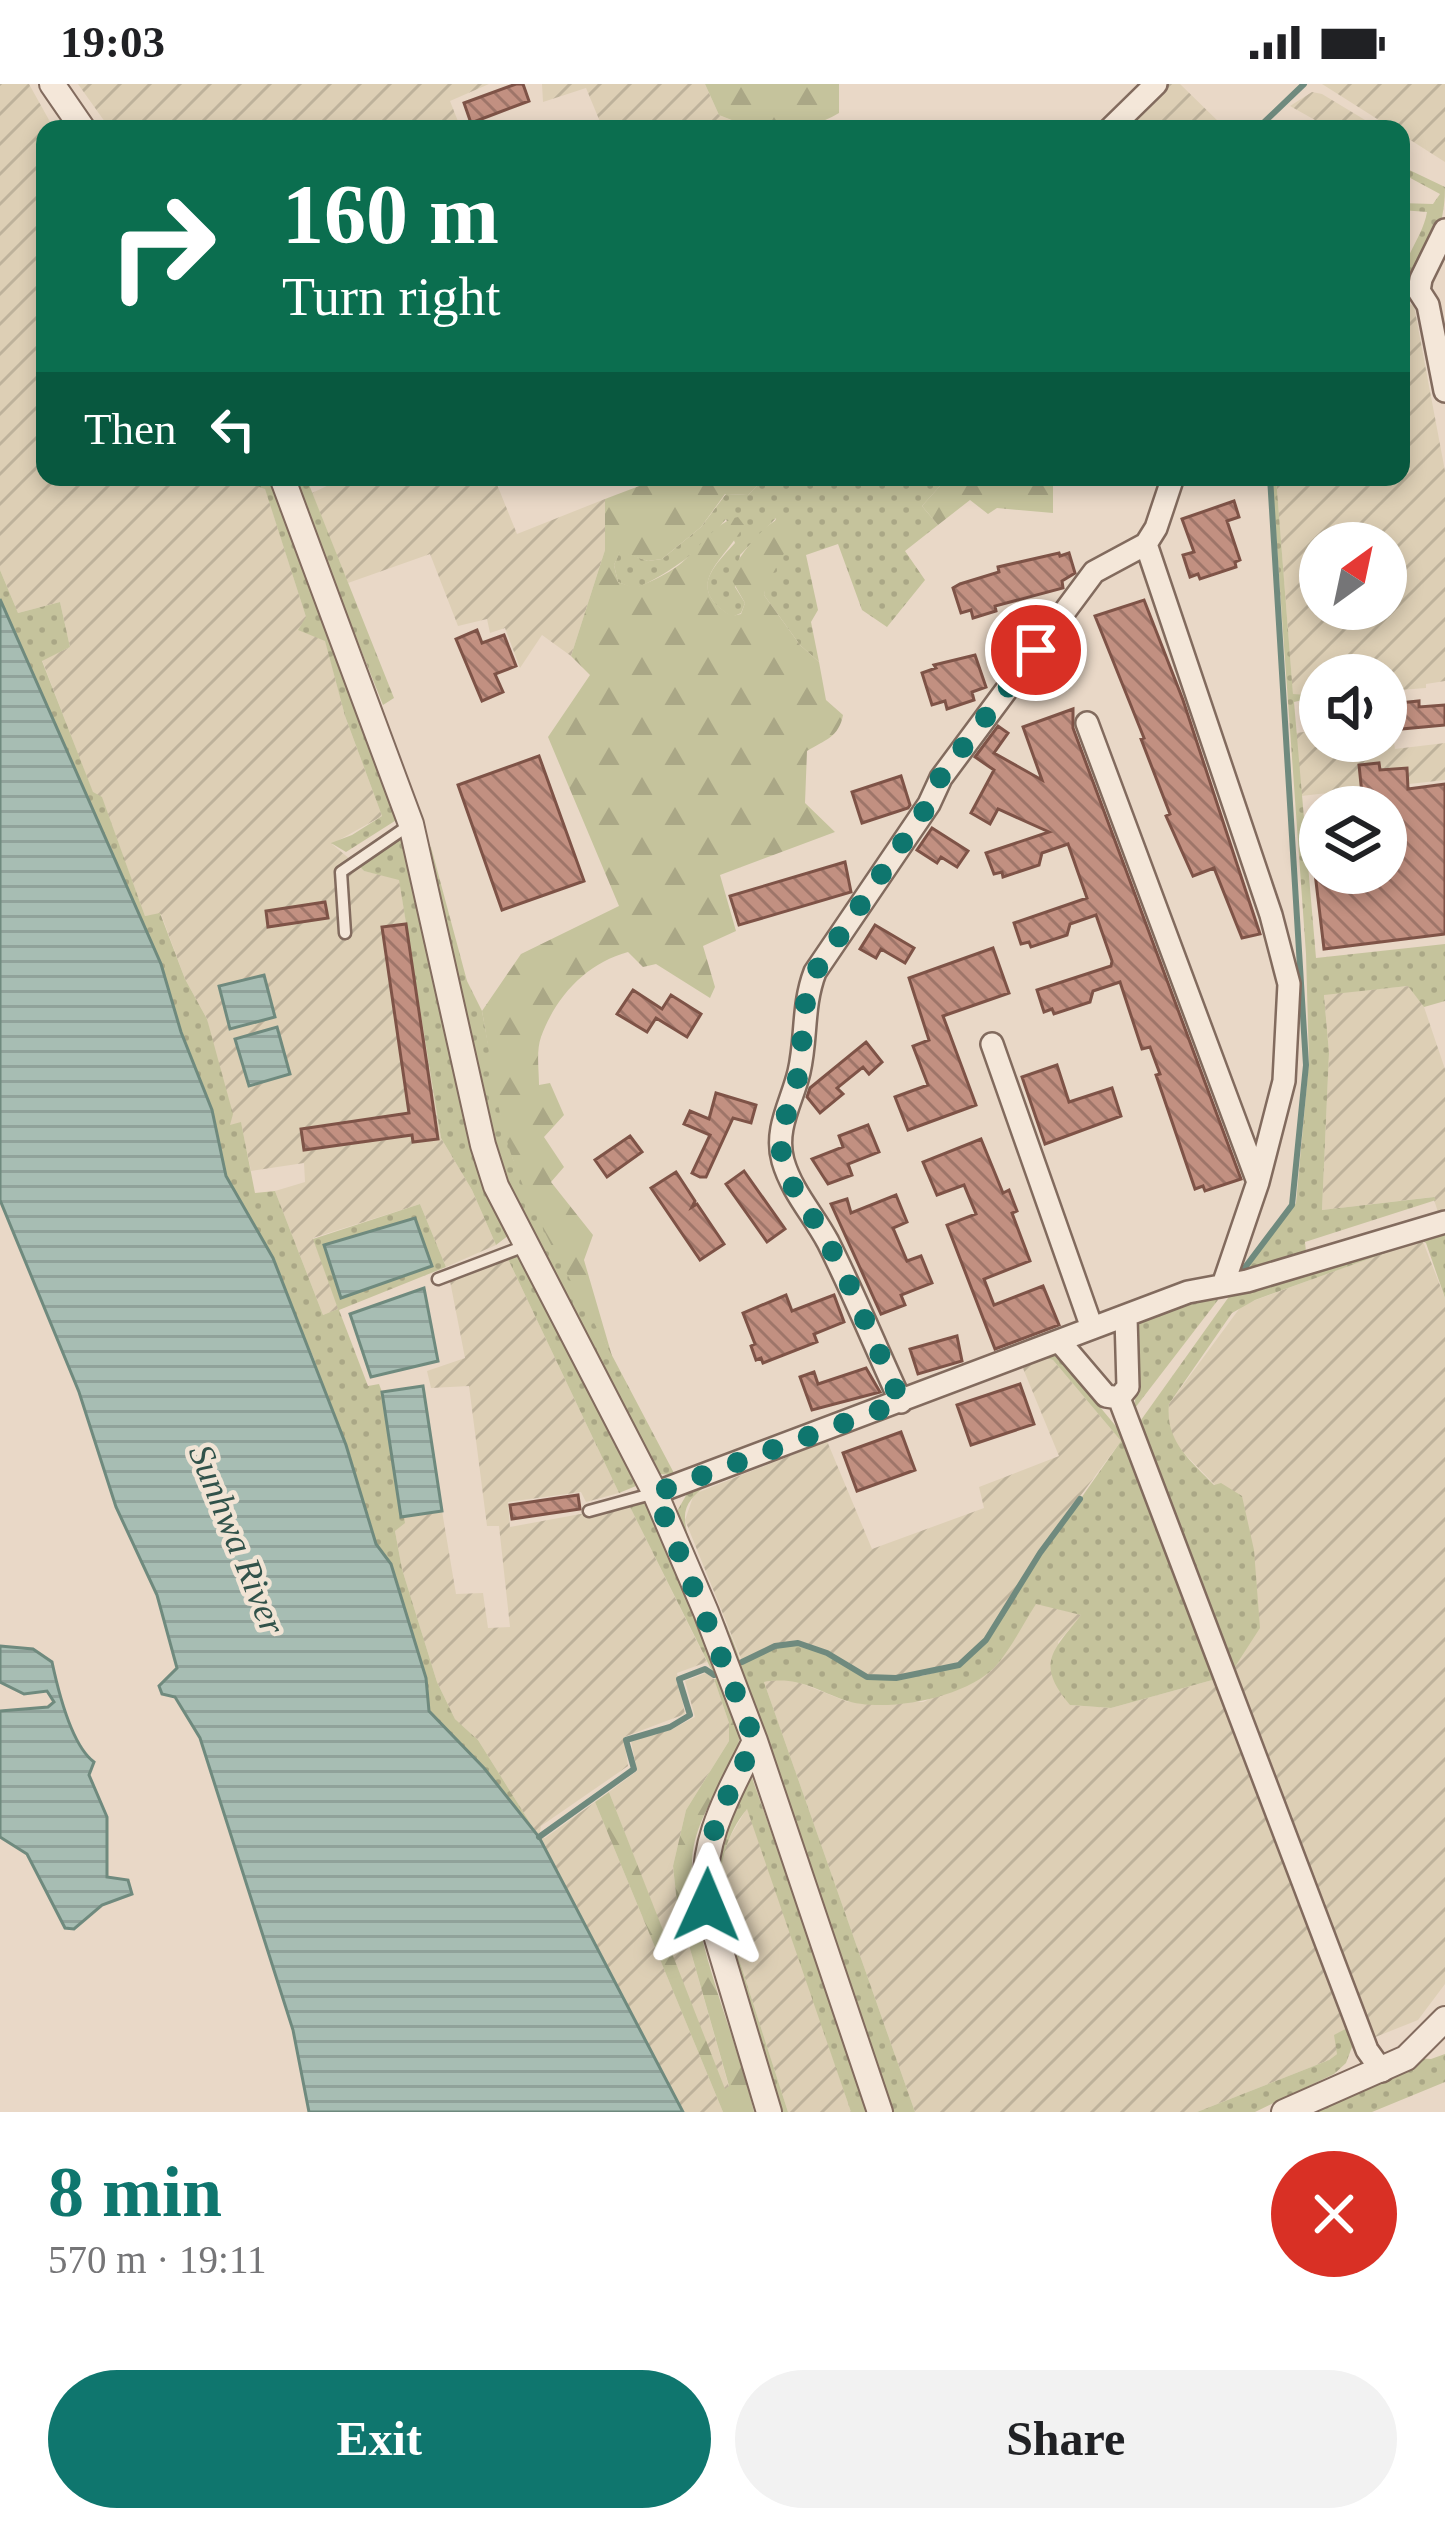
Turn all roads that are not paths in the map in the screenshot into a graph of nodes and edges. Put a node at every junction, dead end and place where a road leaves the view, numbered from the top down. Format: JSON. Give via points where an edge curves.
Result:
{"nodes":[{"id":1,"x":52,"y":84,"type":"edge"},
{"id":2,"x":1156,"y":84,"type":"edge"},
{"id":3,"x":77,"y":120,"type":"edge"},
{"id":4,"x":1119,"y":120,"type":"edge"},
{"id":5,"x":1445,"y":230,"type":"edge"},
{"id":6,"x":1410,"y":292,"type":"edge"},
{"id":7,"x":1445,"y":391,"type":"edge"},
{"id":8,"x":285,"y":486,"type":"edge"},
{"id":9,"x":1169,"y":486,"type":"edge"},
{"id":10,"x":1146,"y":544,"type":"junction"},
{"id":11,"x":1087,"y":723,"type":"dead end"},
{"id":12,"x":410,"y":824,"type":"junction"},
{"id":13,"x":345,"y":932,"type":"dead end"},
{"id":14,"x":992,"y":1044,"type":"dead end"},
{"id":15,"x":1258,"y":1182,"type":"junction"},
{"id":16,"x":1445,"y":1222,"type":"edge"},
{"id":17,"x":525,"y":1246,"type":"junction"},
{"id":18,"x":438,"y":1279,"type":"dead end"},
{"id":19,"x":1223,"y":1285,"type":"junction"},
{"id":20,"x":1126,"y":1317,"type":"junction"},
{"id":21,"x":1092,"y":1328,"type":"junction"},
{"id":22,"x":1060,"y":1342,"type":"junction"},
{"id":23,"x":1119,"y":1398,"type":"junction"},
{"id":24,"x":901,"y":1402,"type":"junction"},
{"id":25,"x":655,"y":1493,"type":"junction"},
{"id":26,"x":589,"y":1511,"type":"dead end"},
{"id":27,"x":755,"y":1741,"type":"junction"},
{"id":28,"x":1445,"y":2019,"type":"edge"},
{"id":29,"x":1382,"y":2072,"type":"junction"},
{"id":30,"x":769,"y":2112,"type":"edge"},
{"id":31,"x":880,"y":2112,"type":"edge"},
{"id":32,"x":1284,"y":2112,"type":"edge"}],
"edges":[{"from":1,"to":3,"type":"street"},
{"from":2,"to":4,"type":"street"},
{"from":5,"to":6,"type":"street"},
{"from":6,"to":7,"type":"street","via":[[1428,305]]},
{"from":8,"to":12,"type":"street"},
{"from":9,"to":10,"type":"street"},
{"from":10,"to":15,"type":"street","via":[[1289,984],[1283,1081]]},
{"from":10,"to":24,"type":"street","via":[[1094,572],[940,778],[806,997],[782,1160]]},
{"from":11,"to":15,"type":"street"},
{"from":12,"to":13,"type":"lane","via":[[341,872]]},
{"from":12,"to":17,"type":"street","via":[[483,1145]]},
{"from":14,"to":21,"type":"street"},
{"from":15,"to":19,"type":"street"},
{"from":16,"to":19,"type":"street"},
{"from":17,"to":18,"type":"lane"},
{"from":17,"to":25,"type":"street"},
{"from":19,"to":20,"type":"street"},
{"from":20,"to":21,"type":"street"},
{"from":20,"to":23,"type":"street","via":[[1128,1387]]},
{"from":21,"to":22,"type":"street"},
{"from":22,"to":23,"type":"street","via":[[1106,1396]]},
{"from":22,"to":24,"type":"street"},
{"from":23,"to":29,"type":"street"},
{"from":24,"to":25,"type":"street"},
{"from":25,"to":26,"type":"lane"},
{"from":25,"to":27,"type":"street"},
{"from":27,"to":30,"type":"street","via":[[709,1841],[703,1881]]},
{"from":27,"to":31,"type":"street"},
{"from":28,"to":29,"type":"street"},
{"from":29,"to":32,"type":"street"}]}
